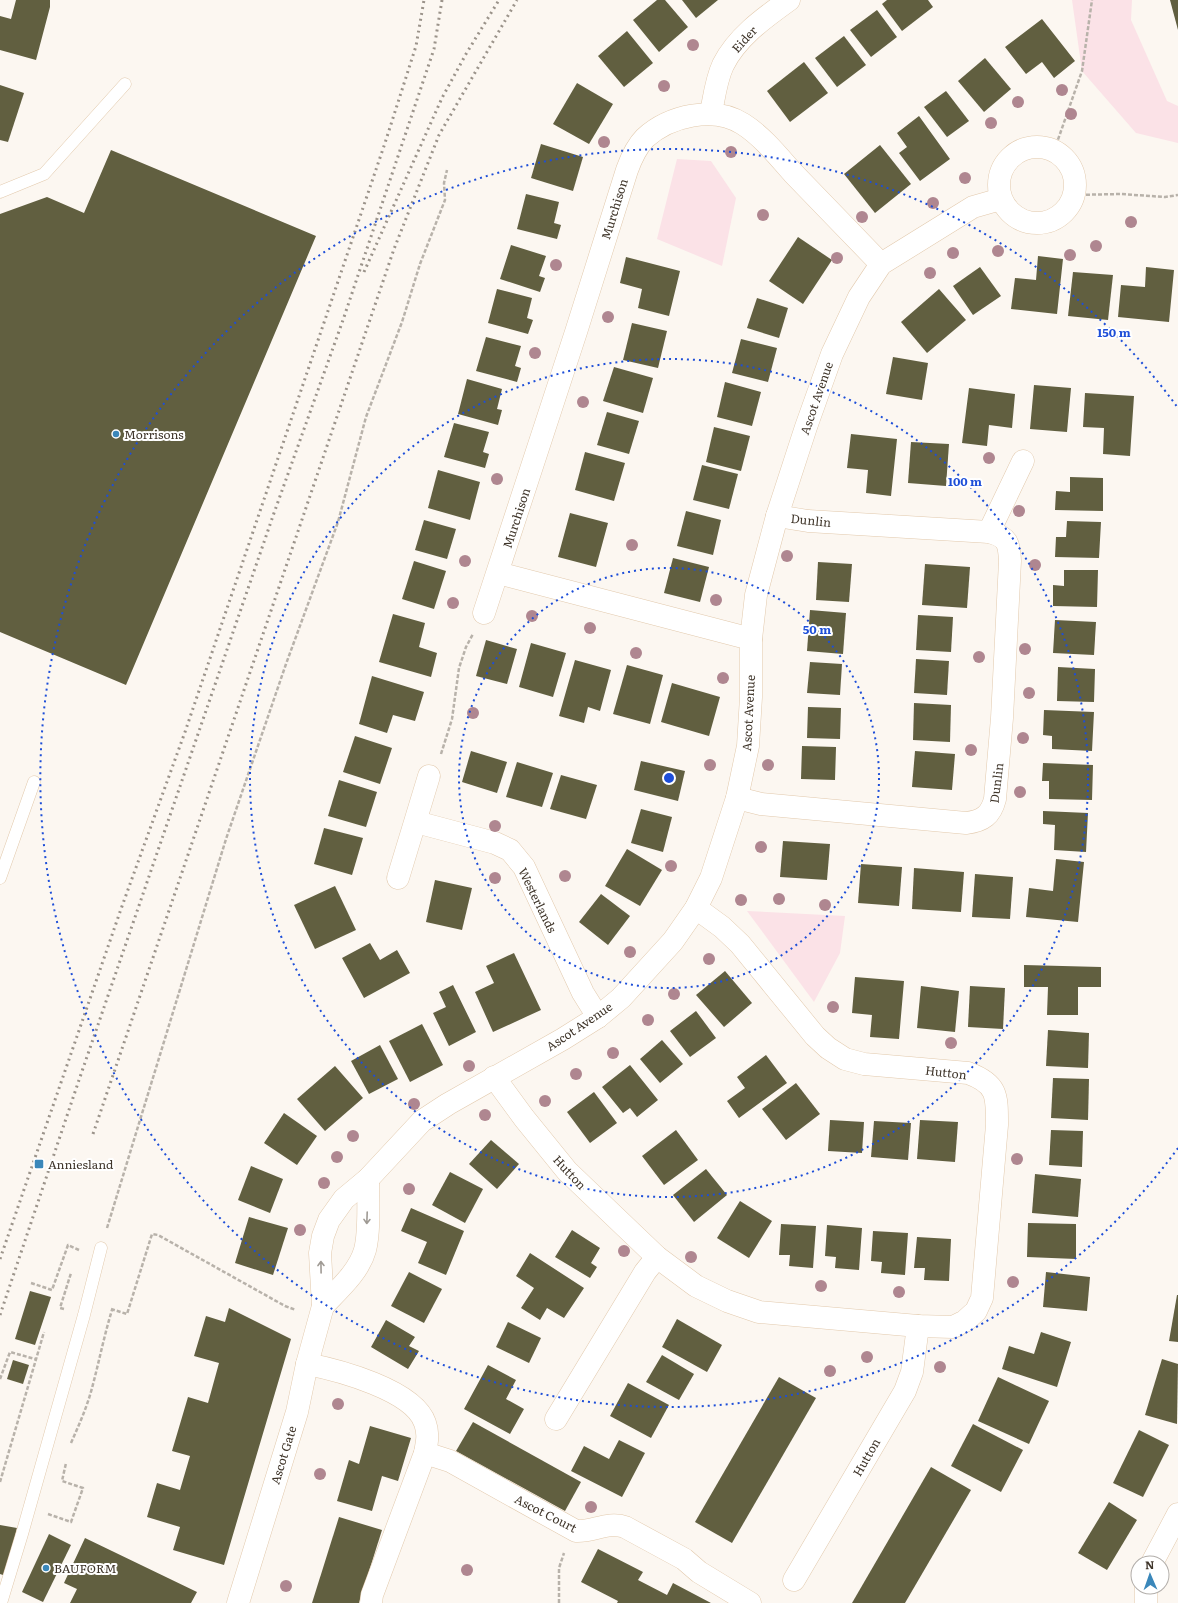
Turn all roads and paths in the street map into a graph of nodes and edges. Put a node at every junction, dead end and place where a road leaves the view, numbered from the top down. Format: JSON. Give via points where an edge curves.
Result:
{"nodes":[{"id":1,"x":789,"y":0,"type":"edge"},
{"id":2,"x":1092,"y":0,"type":"edge"},
{"id":3,"x":125,"y":84,"type":"dead end"},
{"id":4,"x":711,"y":113,"type":"junction"},
{"id":5,"x":1054,"y":151,"type":"junction"},
{"id":6,"x":447,"y":170,"type":"dead end"},
{"id":7,"x":0,"y":192,"type":"edge"},
{"id":8,"x":1074,"y":195,"type":"junction"},
{"id":9,"x":1178,"y":195,"type":"edge"},
{"id":10,"x":1001,"y":199,"type":"junction"},
{"id":11,"x":881,"y":264,"type":"junction"},
{"id":12,"x":1023,"y":461,"type":"dead end"},
{"id":13,"x":777,"y":516,"type":"junction"},
{"id":14,"x":989,"y":532,"type":"junction"},
{"id":15,"x":498,"y":573,"type":"junction"},
{"id":16,"x":484,"y":613,"type":"joint"},
{"id":17,"x":751,"y":638,"type":"junction"},
{"id":18,"x":429,"y":776,"type":"joint"},
{"id":19,"x":34,"y":782,"type":"dead end"},
{"id":20,"x":737,"y":798,"type":"junction"},
{"id":21,"x":416,"y":822,"type":"junction"},
{"id":22,"x":0,"y":878,"type":"edge"},
{"id":23,"x":398,"y":878,"type":"dead end"},
{"id":24,"x":696,"y":908,"type":"junction"},
{"id":25,"x":598,"y":1017,"type":"junction"},
{"id":26,"x":494,"y":1077,"type":"junction"},
{"id":27,"x":368,"y":1179,"type":"junction"},
{"id":28,"x":101,"y":1248,"type":"joint"},
{"id":29,"x":77,"y":1256,"type":"dead end"},
{"id":30,"x":657,"y":1257,"type":"junction"},
{"id":31,"x":72,"y":1271,"type":"dead end"},
{"id":32,"x":31,"y":1283,"type":"dead end"},
{"id":33,"x":87,"y":1302,"type":"junction"},
{"id":34,"x":112,"y":1310,"type":"junction"},
{"id":35,"x":321,"y":1312,"type":"junction"},
{"id":36,"x":84,"y":1315,"type":"junction"},
{"id":37,"x":918,"y":1326,"type":"junction"},
{"id":38,"x":44,"y":1332,"type":"dead end"},
{"id":39,"x":35,"y":1359,"type":"junction"},
{"id":40,"x":307,"y":1364,"type":"junction"},
{"id":41,"x":0,"y":1379,"type":"edge"},
{"id":42,"x":556,"y":1418,"type":"dead end"},
{"id":43,"x":69,"y":1447,"type":"dead end"},
{"id":44,"x":425,"y":1453,"type":"junction"},
{"id":45,"x":66,"y":1460,"type":"dead end"},
{"id":46,"x":0,"y":1482,"type":"edge"},
{"id":47,"x":1178,"y":1514,"type":"edge"},
{"id":48,"x":46,"y":1520,"type":"dead end"},
{"id":49,"x":576,"y":1531,"type":"junction"},
{"id":50,"x":1156,"y":1555,"type":"edge"},
{"id":51,"x":794,"y":1580,"type":"dead end"},
{"id":52,"x":1,"y":1603,"type":"edge"},
{"id":53,"x":238,"y":1603,"type":"edge"},
{"id":54,"x":371,"y":1603,"type":"edge"},
{"id":55,"x":559,"y":1603,"type":"edge"},
{"id":56,"x":750,"y":1603,"type":"edge"}],
"edges":[{"from":1,"to":4,"type":"street","name":"Eider","via":[[758,23],[735,45],[723,66]]},
{"from":2,"to":5,"type":"path","via":[[1082,70]]},
{"from":3,"to":7,"type":"lane","via":[[44,174]]},
{"from":4,"to":11,"type":"street","name":"Murchison","via":[[742,123],[752,130]]},
{"from":4,"to":15,"type":"street","name":"Murchison","via":[[678,118],[645,139],[633,155]]},
{"from":5,"to":8,"type":"street","via":[[1064,159],[1071,170],[1075,182]]},
{"from":5,"to":10,"type":"street","via":[[1031,148],[1011,157],[1000,176],[998,188]]},
{"from":6,"to":28,"type":"path","via":[[444,183],[445,200],[366,417],[338,522],[226,839]]},
{"from":8,"to":9,"type":"path"},
{"from":8,"to":10,"type":"street","via":[[1061,215],[1039,223],[1026,222],[1016,217]]},
{"from":10,"to":11,"type":"street","name":"Ascot Avenue","via":[[973,207]]},
{"from":11,"to":13,"type":"street","name":"Ascot Avenue","via":[[859,297],[832,354]]},
{"from":12,"to":14,"type":"street"},
{"from":13,"to":14,"type":"street","name":"Dunlin","via":[[808,521]]},
{"from":13,"to":17,"type":"street","name":"Ascot Avenue","via":[[756,595]]},
{"from":14,"to":20,"type":"street","name":"Dunlin","via":[[998,535],[1009,545],[1010,561],[1002,718],[996,799],[993,809],[977,822],[966,824],[762,804]]},
{"from":15,"to":16,"type":"street","name":"Murchison"},
{"from":15,"to":17,"type":"street"},
{"from":16,"to":18,"type":"path","via":[[466,647],[459,668],[452,719],[441,755]]},
{"from":17,"to":20,"type":"street","name":"Ascot Avenue","via":[[748,746]]},
{"from":18,"to":21,"type":"street"},
{"from":19,"to":22,"type":"lane"},
{"from":20,"to":24,"type":"street","name":"Ascot Avenue","via":[[711,878]]},
{"from":21,"to":23,"type":"street"},
{"from":21,"to":25,"type":"street","name":"Westerlands","via":[[495,843],[514,854],[524,867],[583,993]]},
{"from":24,"to":25,"type":"street","name":"Ascot Avenue","via":[[673,941],[644,974]]},
{"from":24,"to":37,"type":"street","name":"Hutton","via":[[740,944],[815,1036],[845,1059],[864,1064],[968,1073],[982,1078],[990,1086],[997,1100],[997,1125],[982,1298],[976,1311],[953,1327]]},
{"from":25,"to":26,"type":"street","name":"Ascot Avenue"},
{"from":26,"to":27,"type":"street","name":"Ascot Avenue","via":[[422,1121]]},
{"from":26,"to":30,"type":"street","name":"Hutton","via":[[567,1170]]},
{"from":27,"to":35,"type":"street","one_way":true,"via":[[365,1250],[360,1262]]},
{"from":35,"to":27,"type":"street","name":"Ascot Avenue","one_way":true,"via":[[320,1253],[323,1236],[329,1220],[344,1199]]},
{"from":28,"to":33,"type":"lane"},
{"from":29,"to":32,"type":"path","via":[[79,1249],[68,1245],[52,1290]]},
{"from":30,"to":37,"type":"street","name":"Hutton","via":[[696,1286],[727,1301],[759,1312]]},
{"from":30,"to":42,"type":"street"},
{"from":31,"to":36,"type":"path","via":[[60,1308]]},
{"from":33,"to":34,"type":"path"},
{"from":33,"to":36,"type":"lane"},
{"from":34,"to":35,"type":"path","via":[[127,1314],[152,1234],[285,1306]]},
{"from":34,"to":43,"type":"path","via":[[92,1388]]},
{"from":35,"to":40,"type":"street","name":"Ascot Gate"},
{"from":36,"to":52,"type":"lane"},
{"from":37,"to":51,"type":"street","name":"Hutton","via":[[912,1372],[905,1391]]},
{"from":38,"to":39,"type":"path"},
{"from":39,"to":41,"type":"path","via":[[10,1352]]},
{"from":39,"to":46,"type":"path"},
{"from":40,"to":44,"type":"street","via":[[349,1373],[404,1398],[425,1421],[428,1435]]},
{"from":40,"to":53,"type":"street","name":"Ascot Gate","via":[[297,1412]]},
{"from":44,"to":49,"type":"street","name":"Ascot Court","via":[[450,1462]]},
{"from":44,"to":54,"type":"street"},
{"from":45,"to":48,"type":"path","via":[[62,1481],[83,1488],[71,1522],[48,1514]]},
{"from":47,"to":50,"type":"street"},
{"from":49,"to":55,"type":"path","via":[[564,1552],[560,1568]]},
{"from":49,"to":56,"type":"street","name":"Ascot Court","via":[[583,1532],[617,1524],[626,1527],[684,1559],[699,1572]]}]}
